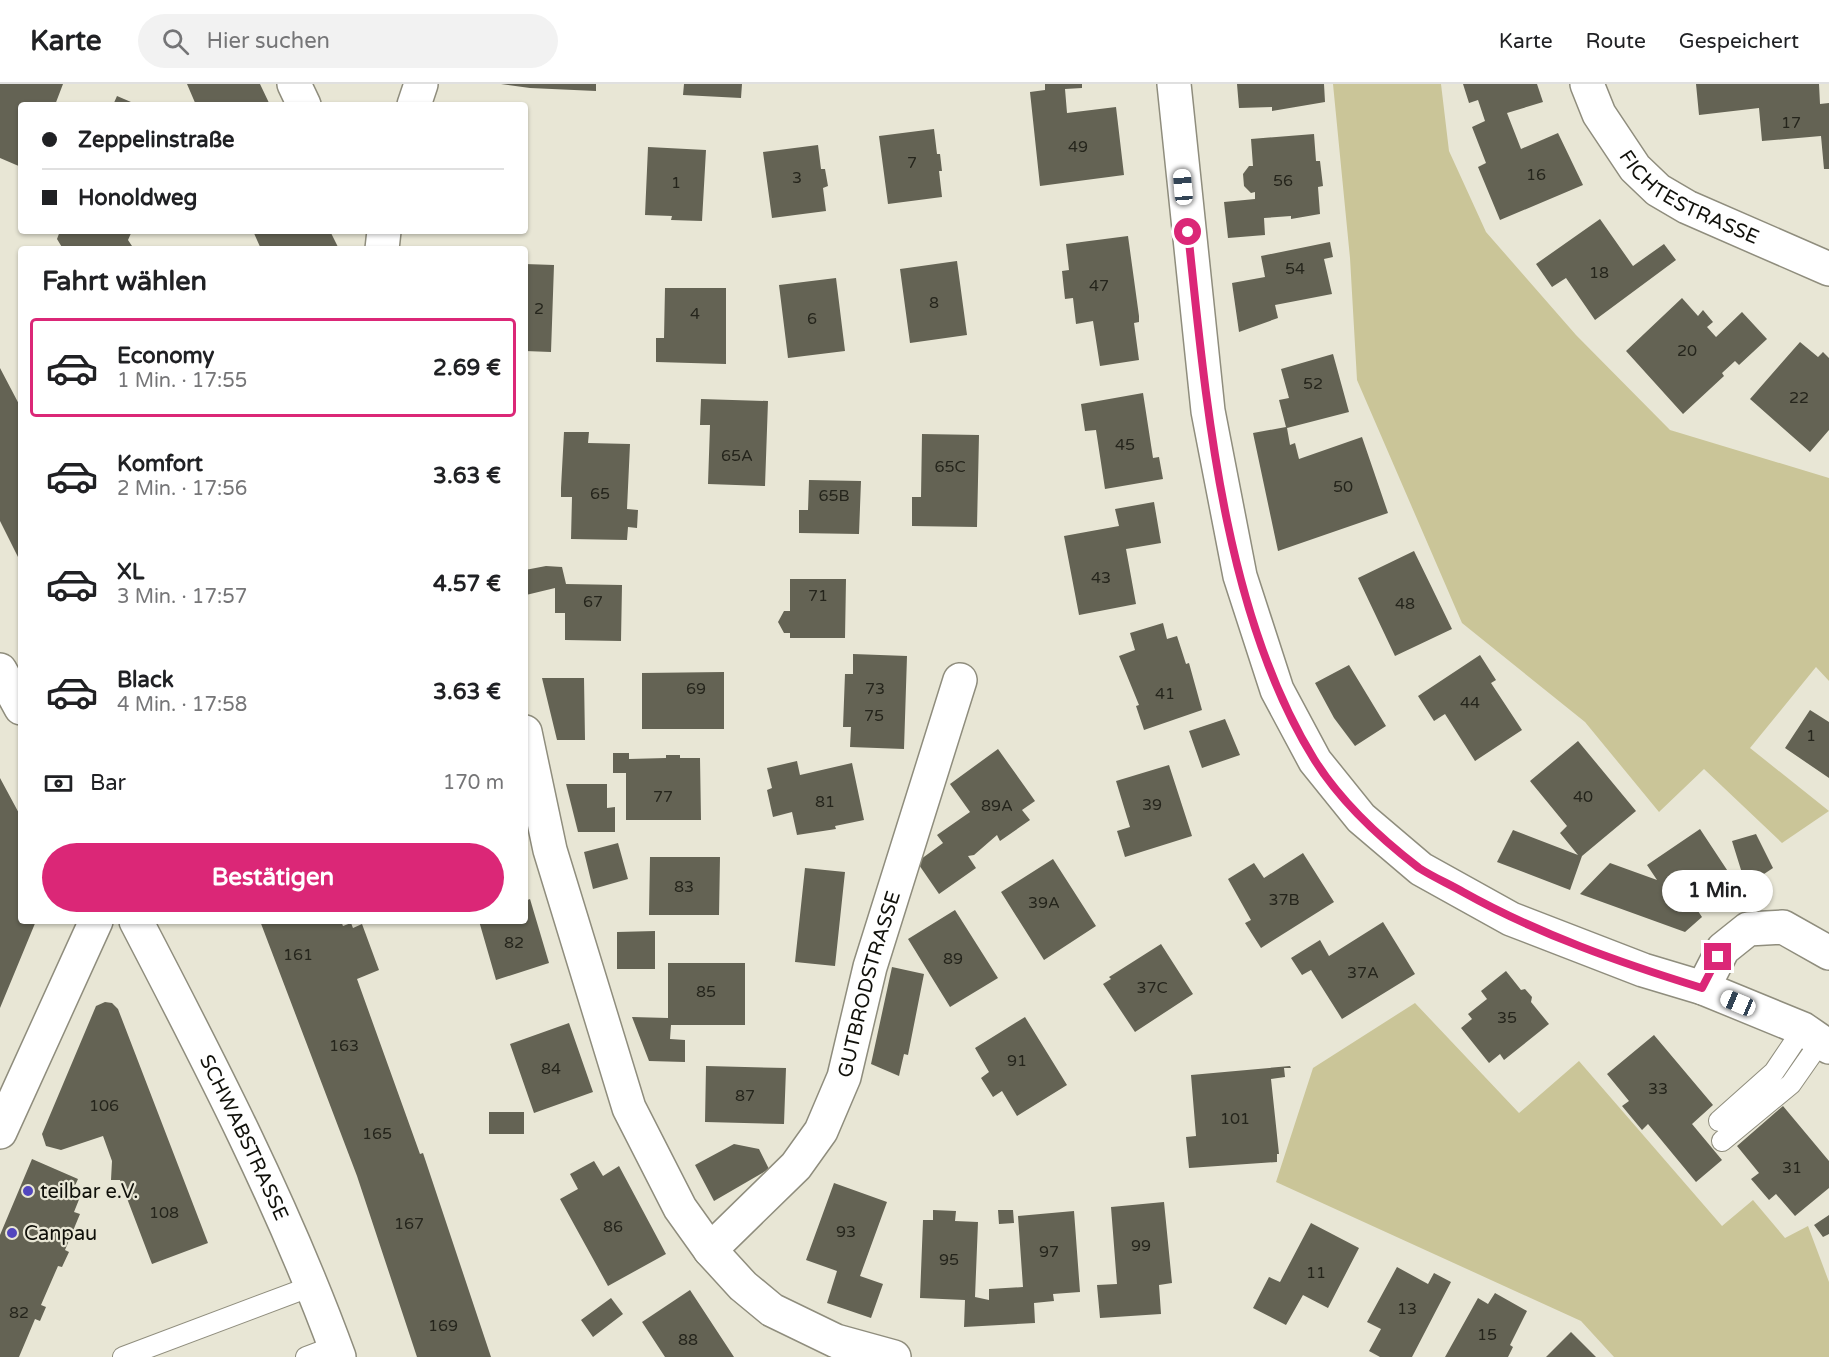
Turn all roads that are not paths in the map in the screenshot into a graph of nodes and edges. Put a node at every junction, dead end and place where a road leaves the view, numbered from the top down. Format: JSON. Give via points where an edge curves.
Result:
{"nodes":[{"id":1,"x":294,"y":84,"type":"edge"},
{"id":2,"x":421,"y":84,"type":"edge"},
{"id":3,"x":1174,"y":84,"type":"edge"},
{"id":4,"x":1587,"y":84,"type":"edge"},
{"id":5,"x":303,"y":102,"type":"edge"},
{"id":6,"x":415,"y":102,"type":"edge"},
{"id":7,"x":1829,"y":269,"type":"edge"},
{"id":8,"x":0,"y":670,"type":"edge"},
{"id":9,"x":960,"y":680,"type":"dead end"},
{"id":10,"x":18,"y":703,"type":"edge"},
{"id":11,"x":528,"y":746,"type":"edge"},
{"id":12,"x":95,"y":924,"type":"edge"},
{"id":13,"x":138,"y":924,"type":"edge"},
{"id":14,"x":1829,"y":954,"type":"edge"},
{"id":15,"x":1702,"y":988,"type":"junction"},
{"id":16,"x":1818,"y":1039,"type":"edge"},
{"id":17,"x":1719,"y":1121,"type":"dead end"},
{"id":18,"x":0,"y":1132,"type":"edge"},
{"id":19,"x":1722,"y":1141,"type":"dead end"},
{"id":20,"x":710,"y":1250,"type":"junction"},
{"id":21,"x":312,"y":1286,"type":"junction"},
{"id":22,"x":327,"y":1353,"type":"edge"},
{"id":23,"x":123,"y":1357,"type":"edge"},
{"id":24,"x":894,"y":1357,"type":"edge"}],
"edges":[{"from":1,"to":5,"type":"street"},
{"from":2,"to":6,"type":"street"},
{"from":3,"to":15,"type":"street","via":[[1208,411],[1240,576],[1277,690],[1315,761],[1361,818],[1421,869],[1511,919],[1643,970]]},
{"from":4,"to":7,"type":"street","name":"FICHTESTRASSE","via":[[1599,114],[1635,168],[1658,190],[1687,207]]},
{"from":8,"to":10,"type":"street"},
{"from":9,"to":20,"type":"street","name":"GUTBRODSTRASSE","via":[[870,967],[844,1077],[826,1120],[796,1166]]},
{"from":11,"to":20,"type":"street","via":[[550,850],[629,1108],[680,1208]]},
{"from":12,"to":18,"type":"street"},
{"from":13,"to":21,"type":"street","name":"SCHWABSTRASSE","via":[[255,1158]]},
{"from":14,"to":15,"type":"street","via":[[1783,927],[1748,929],[1723,949]]},
{"from":15,"to":16,"type":"street"},
{"from":16,"to":17,"type":"lane"},
{"from":16,"to":19,"type":"lane","via":[[1791,1084]]},
{"from":20,"to":24,"type":"street","via":[[742,1286],[772,1310],[837,1341]]},
{"from":21,"to":22,"type":"street","name":"SCHWABSTRASSE"},
{"from":21,"to":23,"type":"lane"}]}
